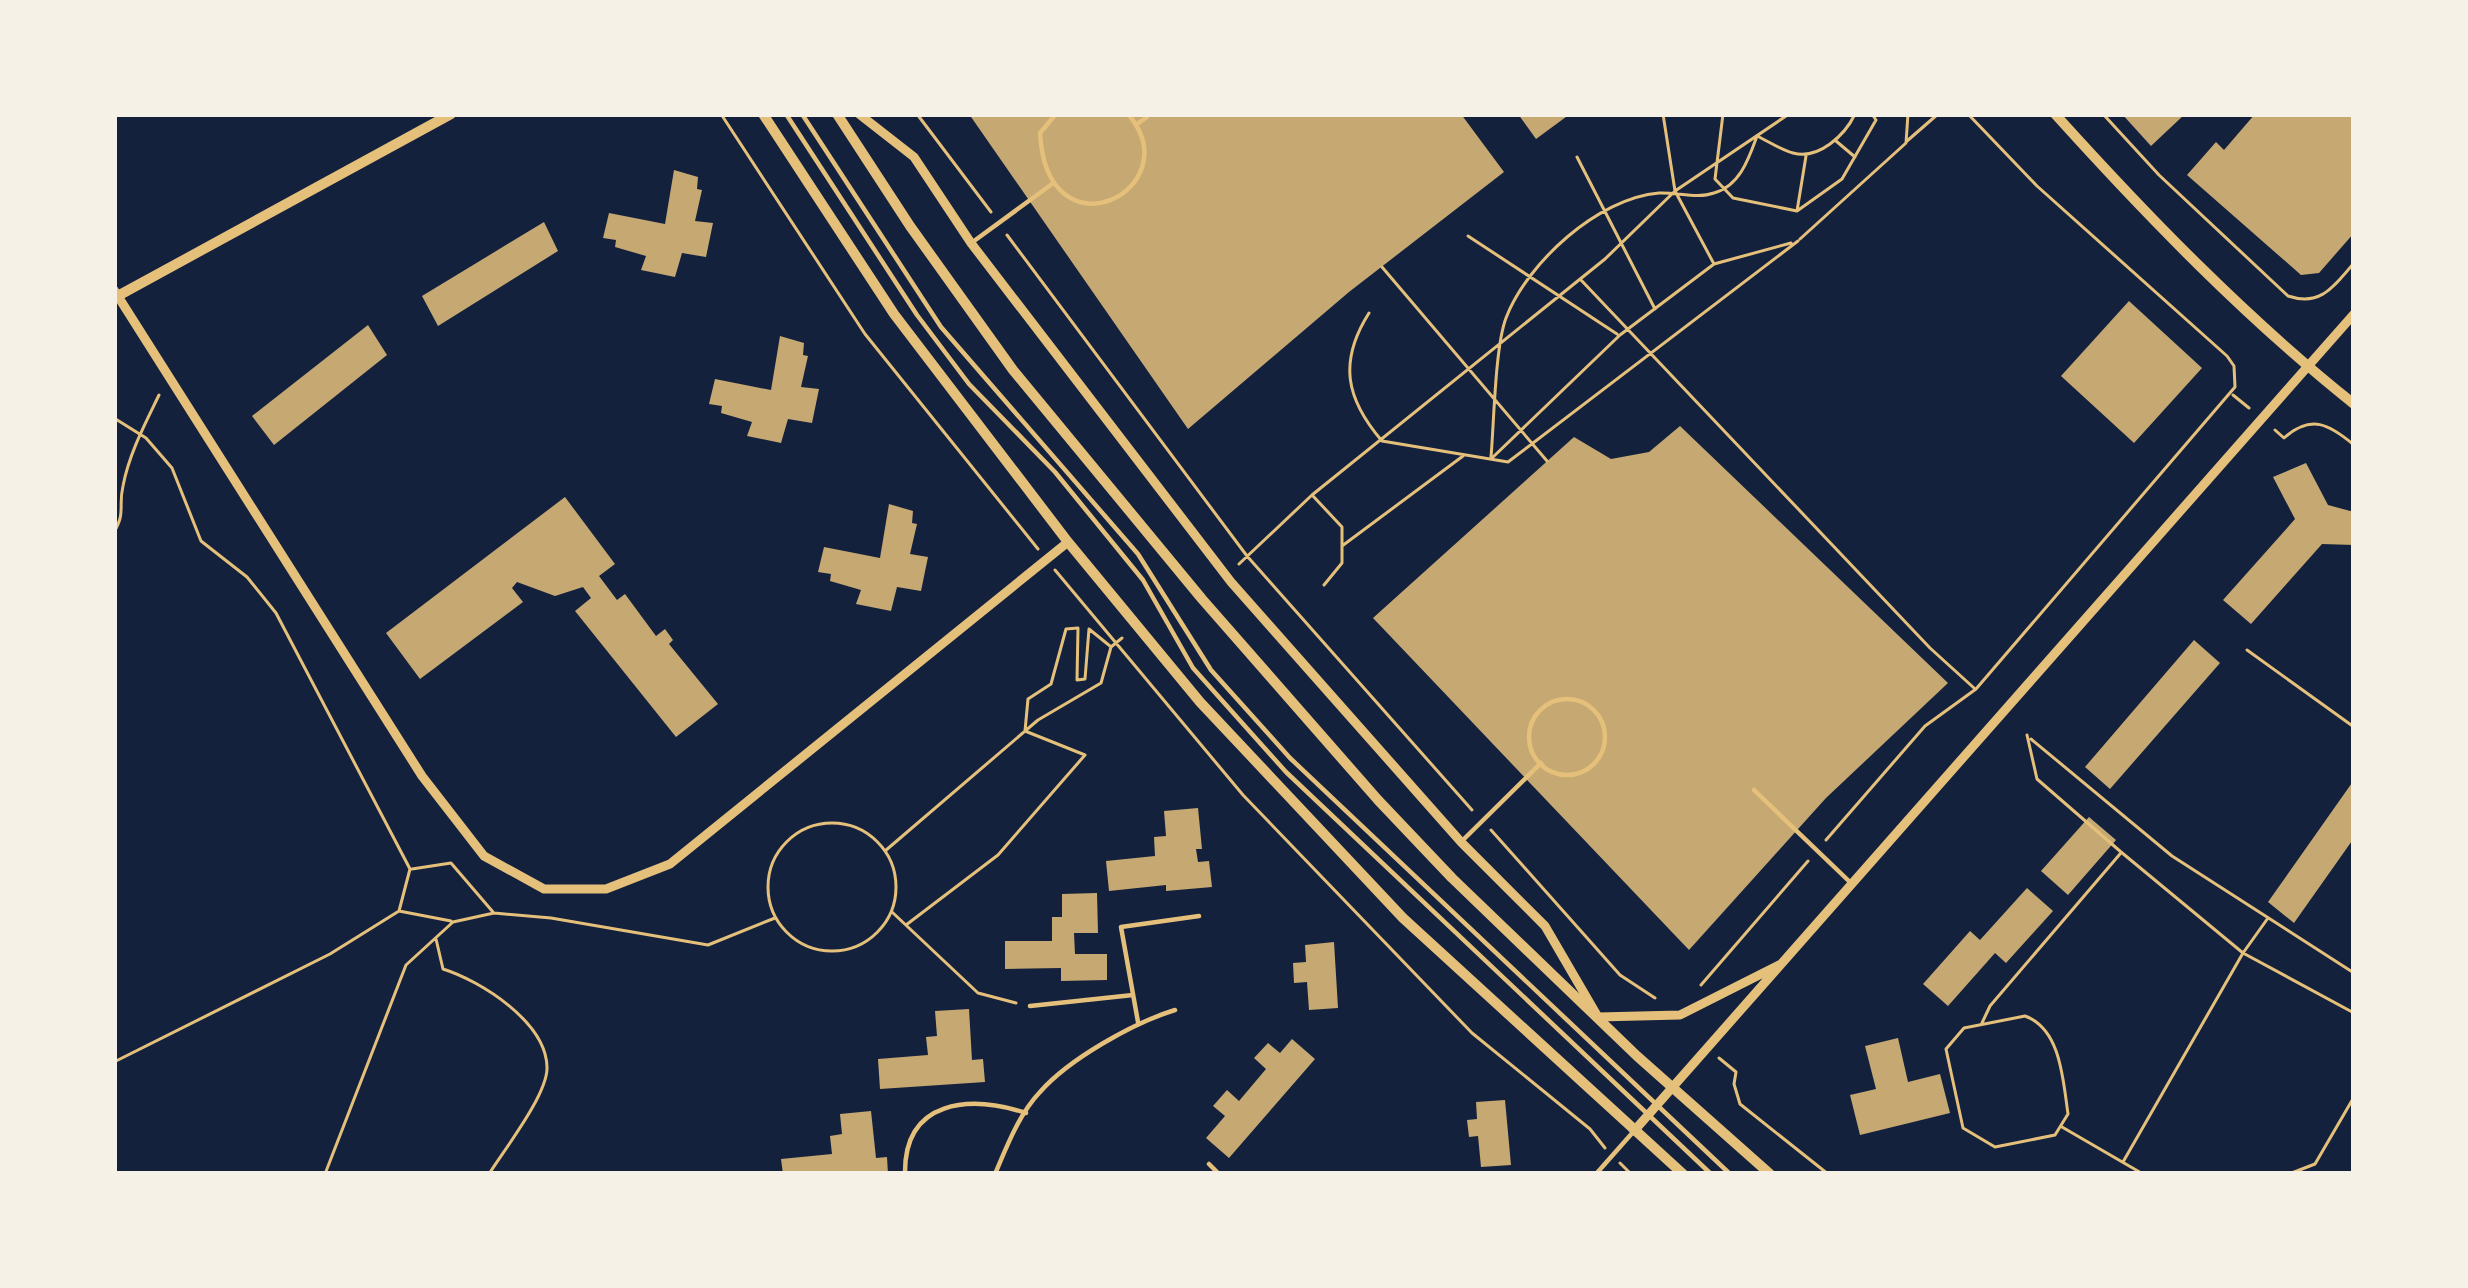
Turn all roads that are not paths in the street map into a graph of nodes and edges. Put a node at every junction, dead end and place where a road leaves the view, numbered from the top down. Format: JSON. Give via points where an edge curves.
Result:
{"nodes":[{"id":1,"x":451,"y":114,"type":"edge"},
{"id":2,"x":764,"y":114,"type":"edge"},
{"id":3,"x":786,"y":114,"type":"edge"},
{"id":4,"x":802,"y":114,"type":"edge"},
{"id":5,"x":837,"y":114,"type":"edge"},
{"id":6,"x":860,"y":114,"type":"edge"},
{"id":7,"x":1056,"y":114,"type":"edge"},
{"id":8,"x":1128,"y":114,"type":"edge"},
{"id":9,"x":2055,"y":114,"type":"edge"},
{"id":10,"x":1147,"y":116,"type":"edge"},
{"id":11,"x":1137,"y":124,"type":"junction"},
{"id":12,"x":1052,"y":184,"type":"junction"},
{"id":13,"x":971,"y":243,"type":"junction"},
{"id":14,"x":115,"y":295,"type":"edge"},
{"id":15,"x":2354,"y":314,"type":"edge"},
{"id":16,"x":2307,"y":367,"type":"junction"},
{"id":17,"x":2354,"y":404,"type":"edge"},
{"id":18,"x":1068,"y":542,"type":"junction"},
{"id":19,"x":1602,"y":704,"type":"dead end"},
{"id":20,"x":1594,"y":711,"type":"junction"},
{"id":21,"x":1541,"y":763,"type":"junction"},
{"id":22,"x":1754,"y":790,"type":"dead end"},
{"id":23,"x":1461,"y":842,"type":"junction"},
{"id":24,"x":1852,"y":884,"type":"junction"},
{"id":25,"x":1199,"y":916,"type":"dead end"},
{"id":26,"x":1781,"y":964,"type":"junction"},
{"id":27,"x":1133,"y":995,"type":"junction"},
{"id":28,"x":1030,"y":1006,"type":"road end"},
{"id":29,"x":1175,"y":1010,"type":"dead end"},
{"id":30,"x":1598,"y":1017,"type":"junction"},
{"id":31,"x":1138,"y":1022,"type":"junction"},
{"id":32,"x":1672,"y":1088,"type":"junction"},
{"id":33,"x":1657,"y":1105,"type":"junction"},
{"id":34,"x":1026,"y":1113,"type":"junction"},
{"id":35,"x":1648,"y":1115,"type":"junction"},
{"id":36,"x":1634,"y":1131,"type":"junction"},
{"id":37,"x":1209,"y":1164,"type":"dead end"},
{"id":38,"x":905,"y":1174,"type":"edge"},
{"id":39,"x":995,"y":1174,"type":"edge"},
{"id":40,"x":1219,"y":1174,"type":"edge"},
{"id":41,"x":1596,"y":1174,"type":"edge"},
{"id":42,"x":1683,"y":1174,"type":"edge"},
{"id":43,"x":1711,"y":1174,"type":"edge"},
{"id":44,"x":1730,"y":1174,"type":"edge"},
{"id":45,"x":1770,"y":1174,"type":"edge"}],
"edges":[{"from":1,"to":14,"type":"street"},
{"from":2,"to":18,"type":"street","via":[[894,314]]},
{"from":3,"to":35,"type":"lane","via":[[917,315],[1143,580],[1193,668],[1286,772]]},
{"from":4,"to":33,"type":"lane","via":[[941,327],[1138,554],[1211,670],[1290,758]]},
{"from":5,"to":30,"type":"street","via":[[1013,370],[1202,598],[1413,839]]},
{"from":6,"to":13,"type":"street","via":[[914,157]]},
{"from":7,"to":12,"type":"lane","via":[[1040,133]]},
{"from":8,"to":11,"type":"lane"},
{"from":9,"to":16,"type":"street","via":[[2143,211]]},
{"from":10,"to":11,"type":"lane"},
{"from":11,"to":12,"type":"lane","via":[[1145,147],[1140,175],[1123,196],[1099,205],[1073,202]]},
{"from":12,"to":13,"type":"lane"},
{"from":13,"to":23,"type":"street","via":[[1226,576]]},
{"from":14,"to":18,"type":"street","via":[[422,776],[484,856],[544,889],[606,890],[670,863]]},
{"from":15,"to":16,"type":"street"},
{"from":16,"to":17,"type":"street"},
{"from":16,"to":24,"type":"street"},
{"from":18,"to":36,"type":"street","via":[[1259,769],[1403,918]]},
{"from":19,"to":20,"type":"lane"},
{"from":20,"to":21,"type":"lane","via":[[1606,728],[1596,765],[1561,775]]},
{"from":20,"to":21,"type":"lane","via":[[1576,699],[1538,710],[1528,728]]},
{"from":21,"to":23,"type":"lane"},
{"from":22,"to":24,"type":"lane"},
{"from":23,"to":30,"type":"street","via":[[1545,926]]},
{"from":24,"to":26,"type":"street"},
{"from":25,"to":27,"type":"lane","via":[[1121,927]]},
{"from":26,"to":30,"type":"street","via":[[1680,1015]]},
{"from":26,"to":32,"type":"street"},
{"from":27,"to":28,"type":"lane"},
{"from":27,"to":31,"type":"lane"},
{"from":29,"to":31,"type":"lane"},
{"from":30,"to":32,"type":"street"},
{"from":31,"to":34,"type":"lane","via":[[1040,1091]]},
{"from":32,"to":33,"type":"street"},
{"from":32,"to":45,"type":"street"},
{"from":33,"to":35,"type":"street"},
{"from":33,"to":44,"type":"lane"},
{"from":34,"to":38,"type":"lane","via":[[992,1103],[931,1113],[911,1137]]},
{"from":34,"to":39,"type":"lane"},
{"from":35,"to":36,"type":"street"},
{"from":35,"to":43,"type":"lane"},
{"from":36,"to":41,"type":"lane"},
{"from":36,"to":42,"type":"street"},
{"from":37,"to":40,"type":"lane"}]}
